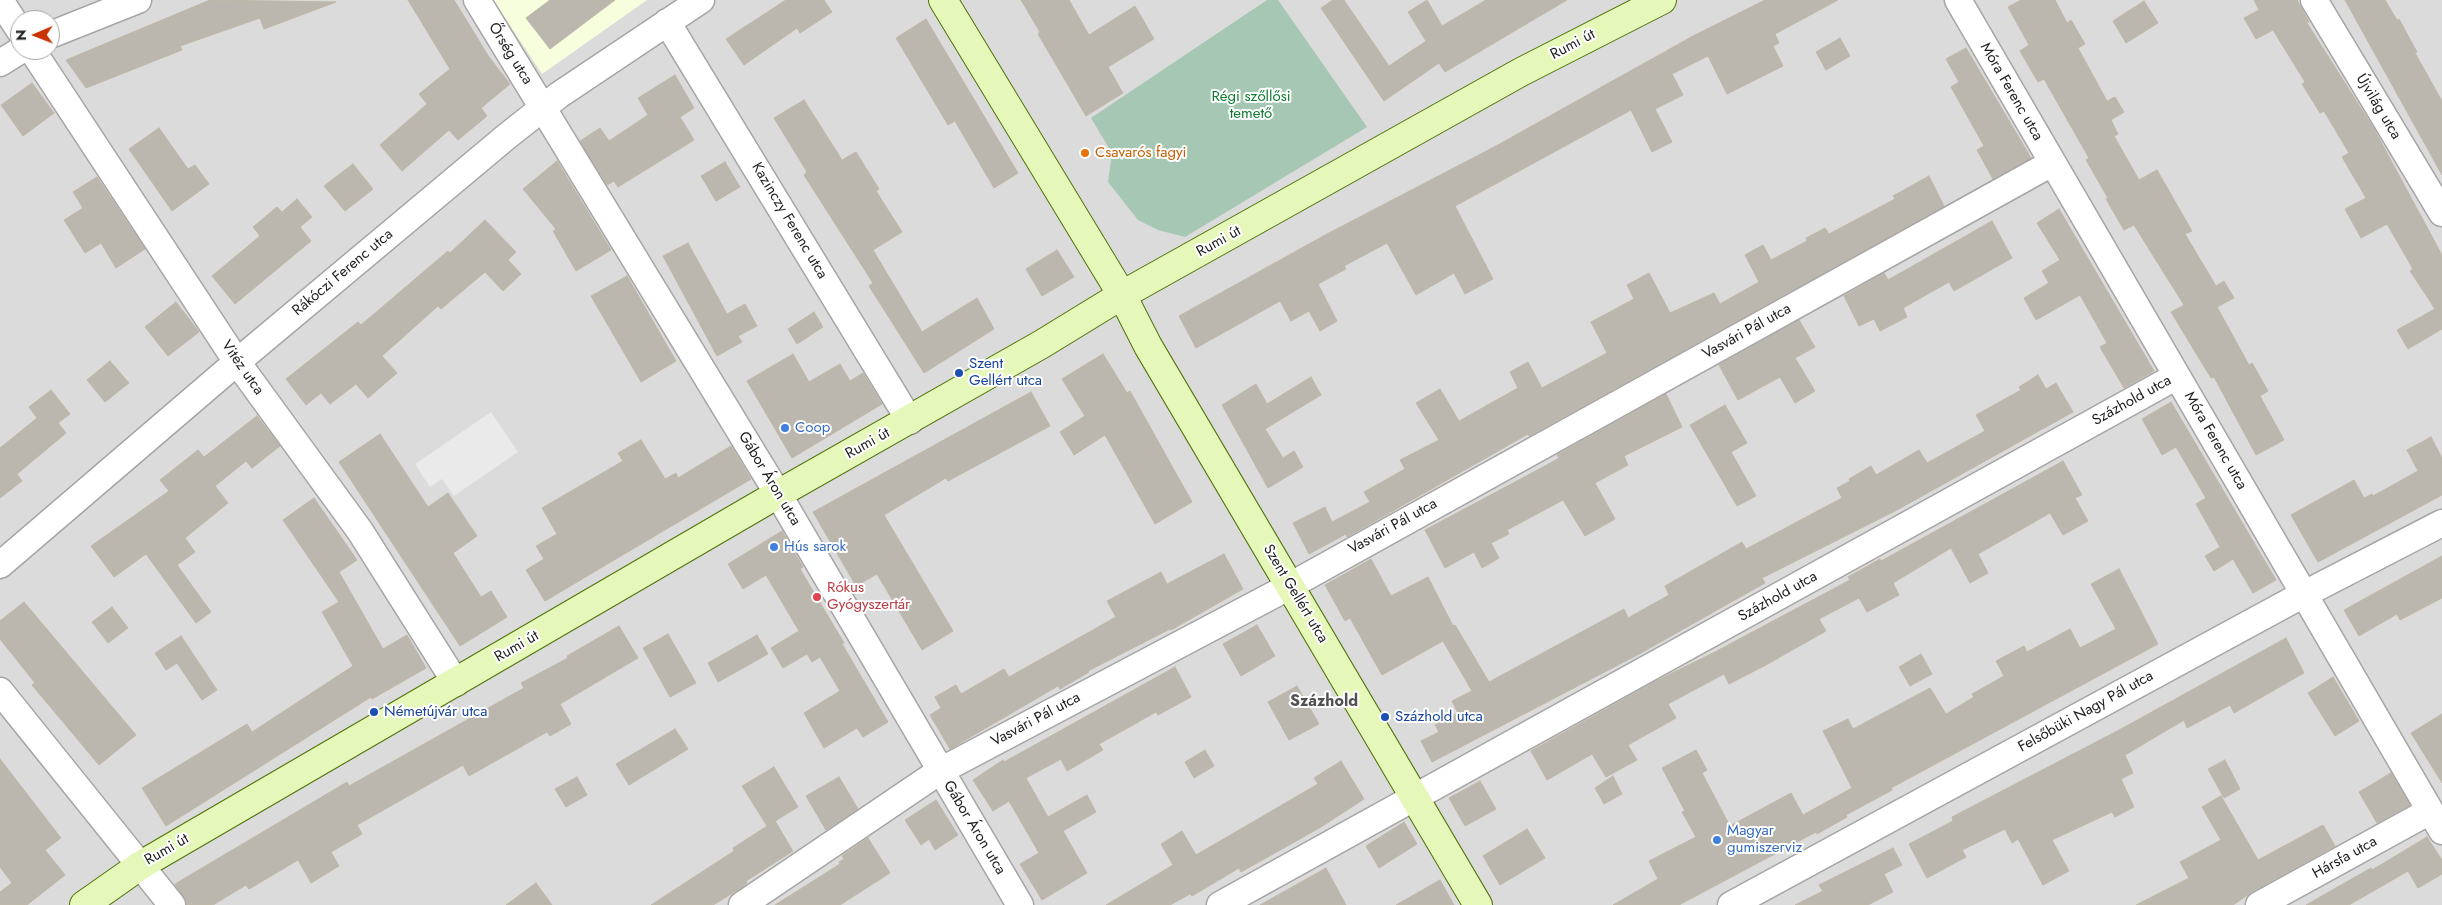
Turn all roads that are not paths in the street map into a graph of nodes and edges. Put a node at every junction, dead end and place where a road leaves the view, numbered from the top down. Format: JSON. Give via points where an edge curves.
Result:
{"nodes":[{"id":1,"x":0,"y":0,"type":"edge"},
{"id":2,"x":138,"y":0,"type":"edge"},
{"id":3,"x":477,"y":0,"type":"edge"},
{"id":4,"x":701,"y":0,"type":"edge"},
{"id":5,"x":943,"y":0,"type":"edge"},
{"id":6,"x":1662,"y":0,"type":"edge"},
{"id":7,"x":1958,"y":0,"type":"edge"},
{"id":8,"x":2314,"y":0,"type":"edge"},
{"id":9,"x":10,"y":16,"type":"edge"},
{"id":10,"x":667,"y":22,"type":"junction"},
{"id":11,"x":60,"y":31,"type":"edge"},
{"id":12,"x":39,"y":60,"type":"edge"},
{"id":13,"x":544,"y":107,"type":"junction"},
{"id":14,"x":2052,"y":163,"type":"junction"},
{"id":15,"x":2442,"y":213,"type":"edge"},
{"id":16,"x":1122,"y":295,"type":"junction"},
{"id":17,"x":236,"y":362,"type":"junction"},
{"id":18,"x":2177,"y":376,"type":"junction"},
{"id":19,"x":910,"y":420,"type":"junction"},
{"id":20,"x":778,"y":494,"type":"junction"},
{"id":21,"x":2442,"y":522,"type":"edge"},
{"id":22,"x":0,"y":565,"type":"edge"},
{"id":23,"x":1290,"y":585,"type":"junction"},
{"id":24,"x":2305,"y":593,"type":"junction"},
{"id":25,"x":456,"y":682,"type":"junction"},
{"id":26,"x":0,"y":691,"type":"edge"},
{"id":27,"x":940,"y":771,"type":"junction"},
{"id":28,"x":1416,"y":798,"type":"junction"},
{"id":29,"x":2436,"y":821,"type":"edge"},
{"id":30,"x":141,"y":865,"type":"junction"},
{"id":31,"x":84,"y":905,"type":"edge"},
{"id":32,"x":172,"y":905,"type":"edge"},
{"id":33,"x":742,"y":905,"type":"edge"},
{"id":34,"x":1020,"y":905,"type":"edge"},
{"id":35,"x":1220,"y":905,"type":"edge"},
{"id":36,"x":1478,"y":905,"type":"edge"},
{"id":37,"x":1731,"y":905,"type":"edge"},
{"id":38,"x":2259,"y":905,"type":"edge"}],
"edges":[{"from":1,"to":9,"type":"street"},
{"from":2,"to":11,"type":"street"},
{"from":3,"to":13,"type":"street","name":"Őrség utca"},
{"from":4,"to":10,"type":"street","name":"Rákóczi Ferenc utca"},
{"from":5,"to":16,"type":"street","name":"Szent Gellért utca"},
{"from":6,"to":16,"type":"street","name":"Rumi út","via":[[1522,72]]},
{"from":7,"to":14,"type":"street","name":"Móra Ferenc utca"},
{"from":8,"to":15,"type":"street","name":"Újvilág utca"},
{"from":10,"to":13,"type":"street","name":"Rákóczi Ferenc utca"},
{"from":10,"to":19,"type":"street","name":"Kazinczy Ferenc utca"},
{"from":12,"to":17,"type":"street","name":"Vitéz utca"},
{"from":13,"to":17,"type":"street","name":"Rákóczi Ferenc utca"},
{"from":13,"to":20,"type":"street","name":"Gábor Áron utca"},
{"from":14,"to":18,"type":"street","name":"Móra Ferenc utca"},
{"from":14,"to":23,"type":"street","name":"Vasvári Pál utca"},
{"from":16,"to":19,"type":"street","name":"Rumi út"},
{"from":16,"to":23,"type":"street","name":"Szent Gellért utca","via":[[1148,346]]},
{"from":17,"to":22,"type":"street","name":"Rákóczi Ferenc utca"},
{"from":17,"to":25,"type":"street","name":"Vitéz utca","via":[[360,531]]},
{"from":18,"to":24,"type":"street","name":"Móra Ferenc utca"},
{"from":18,"to":28,"type":"street","name":"Százhold utca"},
{"from":19,"to":20,"type":"street","name":"Rumi út"},
{"from":20,"to":25,"type":"street","name":"Rumi út"},
{"from":20,"to":27,"type":"street","name":"Gábor Áron utca"},
{"from":21,"to":24,"type":"street","name":"Felsőbüki Nagy Pál utca"},
{"from":23,"to":27,"type":"street","name":"Vasvári Pál utca"},
{"from":23,"to":28,"type":"street","name":"Szent Gellért utca"},
{"from":24,"to":29,"type":"street","name":"Móra Ferenc utca"},
{"from":24,"to":37,"type":"street","name":"Felsőbüki Nagy Pál utca"},
{"from":25,"to":30,"type":"street","name":"Rumi út"},
{"from":26,"to":30,"type":"street"},
{"from":27,"to":33,"type":"street","name":"Vasvári Pál utca"},
{"from":27,"to":34,"type":"street","name":"Gábor Áron utca"},
{"from":28,"to":35,"type":"street","name":"Százhold utca"},
{"from":28,"to":36,"type":"street","name":"Szent Gellért utca"},
{"from":29,"to":38,"type":"street","name":"Hársfa utca"},
{"from":30,"to":31,"type":"street","name":"Rumi út"},
{"from":30,"to":32,"type":"street"}]}
